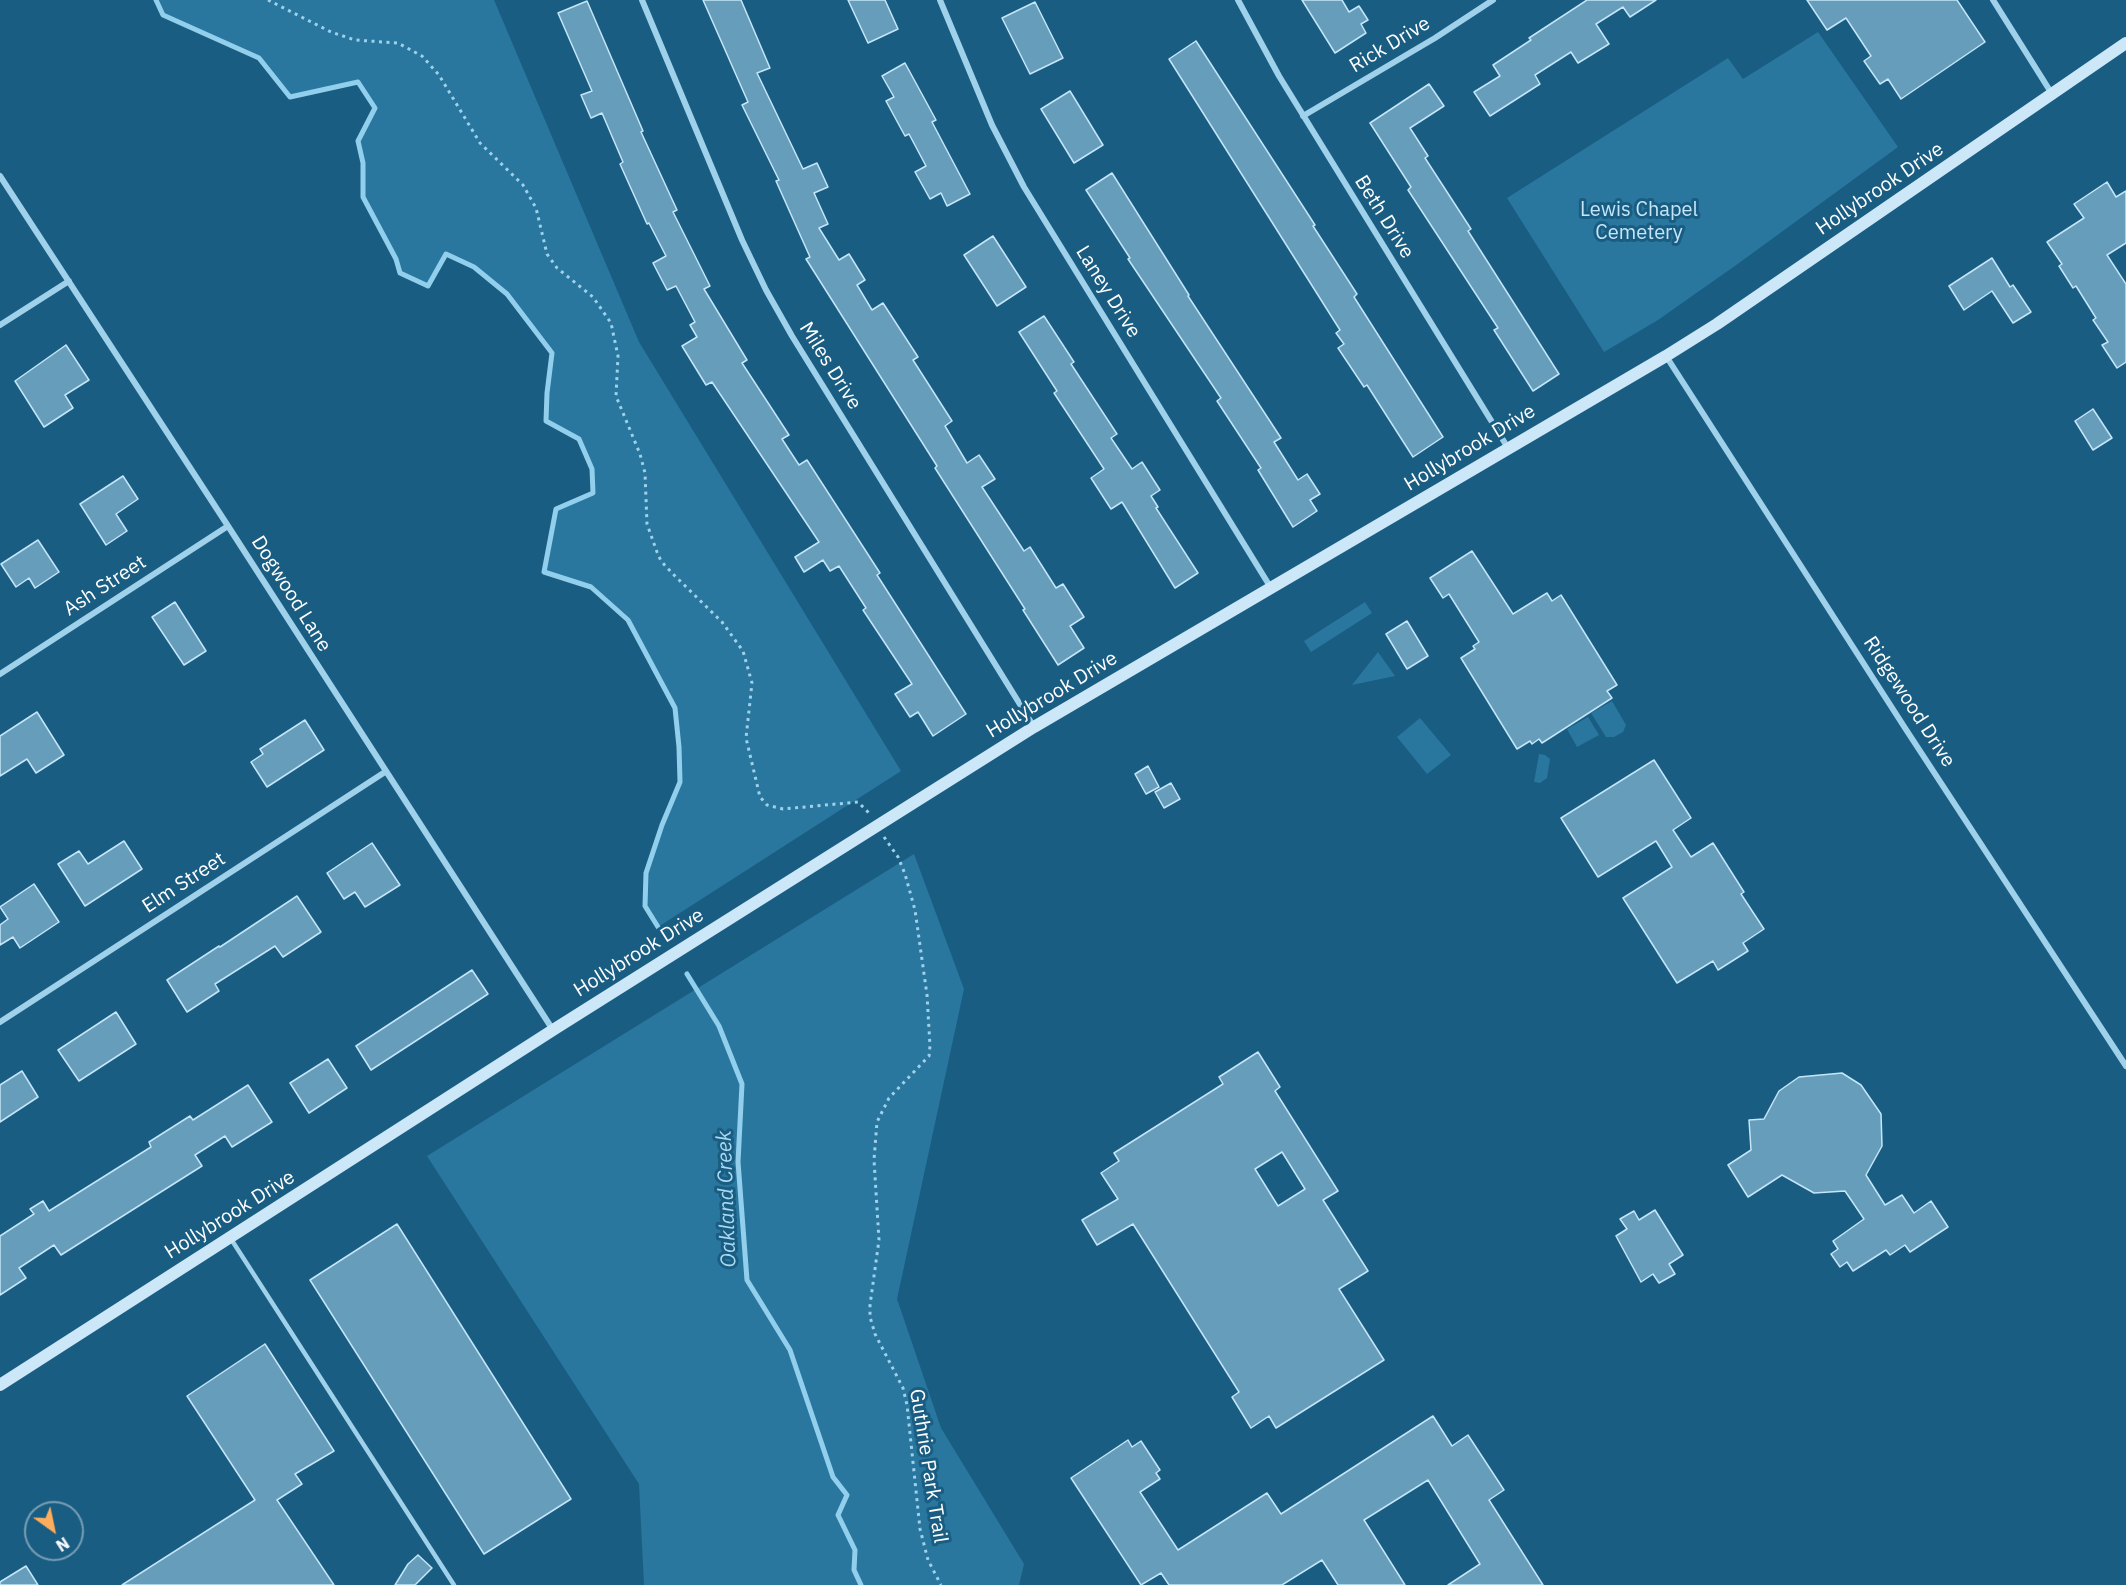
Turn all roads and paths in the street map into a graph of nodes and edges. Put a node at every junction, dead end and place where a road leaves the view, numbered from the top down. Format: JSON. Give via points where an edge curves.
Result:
{"nodes":[{"id":1,"x":268,"y":0,"type":"edge"},
{"id":2,"x":642,"y":0,"type":"edge"},
{"id":3,"x":940,"y":0,"type":"edge"},
{"id":4,"x":1238,"y":0,"type":"edge"},
{"id":5,"x":1493,"y":0,"type":"edge"},
{"id":6,"x":1993,"y":0,"type":"edge"},
{"id":7,"x":2126,"y":43,"type":"edge"},
{"id":8,"x":2052,"y":94,"type":"junction"},
{"id":9,"x":1303,"y":116,"type":"junction"},
{"id":10,"x":0,"y":176,"type":"edge"},
{"id":11,"x":69,"y":281,"type":"junction"},
{"id":12,"x":0,"y":325,"type":"edge"},
{"id":13,"x":1665,"y":356,"type":"junction"},
{"id":14,"x":1508,"y":448,"type":"junction"},
{"id":15,"x":228,"y":526,"type":"junction"},
{"id":16,"x":1271,"y":588,"type":"junction"},
{"id":17,"x":0,"y":674,"type":"edge"},
{"id":18,"x":1034,"y":728,"type":"junction"},
{"id":19,"x":386,"y":772,"type":"junction"},
{"id":20,"x":864,"y":805,"type":"dead end"},
{"id":21,"x":888,"y":842,"type":"dead end"},
{"id":22,"x":0,"y":1022,"type":"edge"},
{"id":23,"x":553,"y":1030,"type":"junction"},
{"id":24,"x":2126,"y":1066,"type":"edge"},
{"id":25,"x":230,"y":1237,"type":"junction"},
{"id":26,"x":0,"y":1385,"type":"edge"},
{"id":27,"x":454,"y":1585,"type":"edge"},
{"id":28,"x":942,"y":1585,"type":"edge"}],
"edges":[{"from":1,"to":20,"type":"path","via":[[331,32],[355,40],[398,43],[422,56],[439,75],[480,143],[523,185],[536,208],[547,254],[557,268],[592,297],[611,323],[618,356],[616,396],[640,454],[645,473],[647,524],[661,561],[722,622],[743,651],[752,683],[746,738],[759,797],[767,805],[783,809],[858,802]]},
{"from":2,"to":18,"type":"street","name":"Miles Drive","via":[[766,290]]},
{"from":3,"to":16,"type":"street","name":"Laney Drive","via":[[1018,177]]},
{"from":4,"to":9,"type":"street","name":"Beth Drive"},
{"from":5,"to":9,"type":"street","name":"Rick Drive"},
{"from":6,"to":8,"type":"street"},
{"from":7,"to":8,"type":"main road","name":"Hollybrook Drive"},
{"from":8,"to":13,"type":"main road","name":"Hollybrook Drive"},
{"from":9,"to":14,"type":"street","name":"Beth Drive"},
{"from":10,"to":11,"type":"street","name":"Dogwood Lane"},
{"from":11,"to":12,"type":"street"},
{"from":11,"to":15,"type":"street","name":"Dogwood Lane"},
{"from":13,"to":14,"type":"main road","name":"Hollybrook Drive"},
{"from":13,"to":24,"type":"street","name":"Ridgewood Drive"},
{"from":14,"to":16,"type":"main road","name":"Hollybrook Drive"},
{"from":15,"to":17,"type":"street","name":"Ash Street"},
{"from":15,"to":19,"type":"street","name":"Dogwood Lane"},
{"from":16,"to":18,"type":"main road","name":"Hollybrook Drive"},
{"from":18,"to":23,"type":"main road","name":"Hollybrook Drive"},
{"from":19,"to":22,"type":"street","name":"Elm Street"},
{"from":19,"to":23,"type":"street","name":"Dogwood Lane"},
{"from":21,"to":28,"type":"path","name":"Guthrie Park Trail","via":[[905,873],[915,910],[930,1046],[929,1056],[889,1098],[877,1122],[874,1160],[879,1240],[870,1317],[903,1388],[920,1529],[928,1560]]},
{"from":23,"to":25,"type":"main road","name":"Hollybrook Drive"},
{"from":25,"to":26,"type":"main road","name":"Hollybrook Drive"},
{"from":25,"to":27,"type":"lane"}]}
